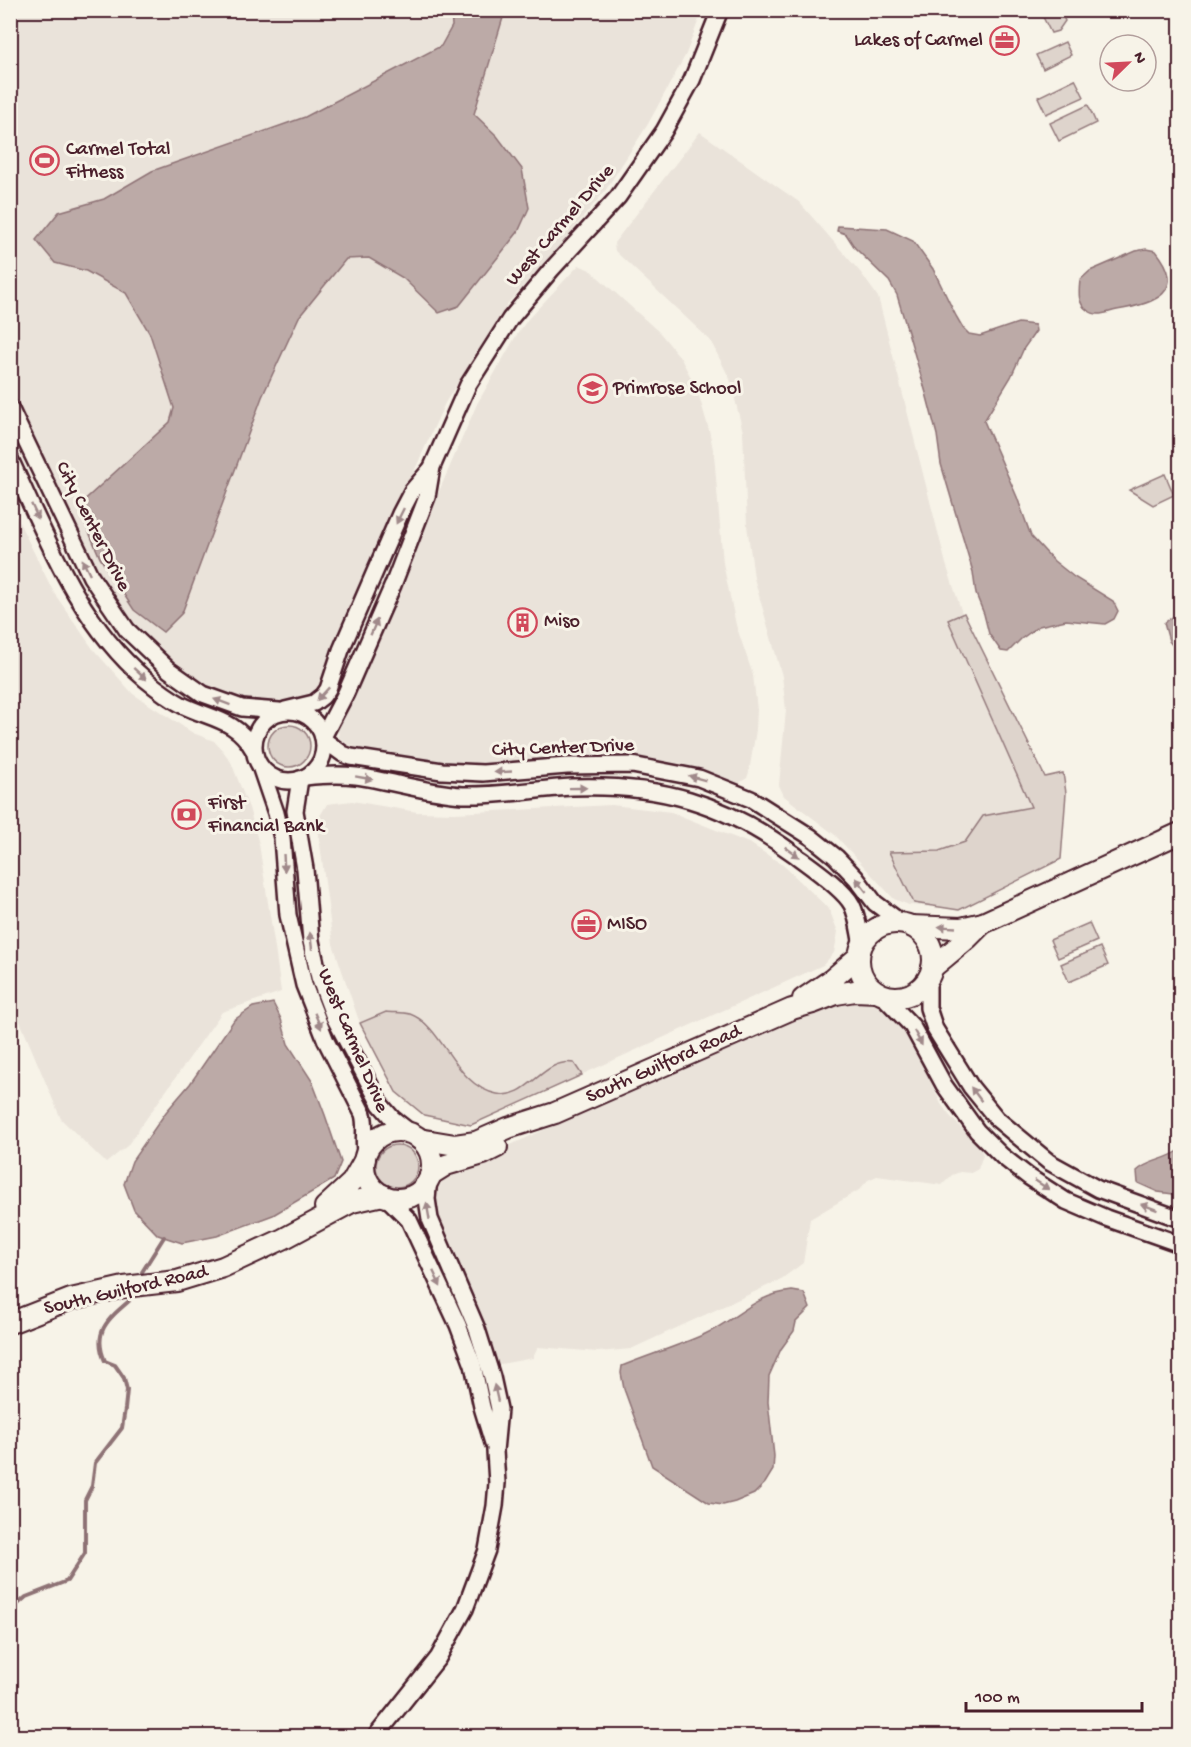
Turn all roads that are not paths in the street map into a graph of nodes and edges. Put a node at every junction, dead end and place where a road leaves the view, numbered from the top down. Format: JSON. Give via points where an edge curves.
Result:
{"nodes":[{"id":1,"x":720,"y":10,"type":"edge"},
{"id":2,"x":10,"y":408,"type":"edge"},
{"id":3,"x":10,"y":459,"type":"edge"},
{"id":4,"x":432,"y":467,"type":"junction"},
{"id":5,"x":282,"y":711,"type":"junction"},
{"id":6,"x":323,"y":739,"type":"junction"},
{"id":7,"x":254,"y":749,"type":"junction"},
{"id":8,"x":260,"y":766,"type":"junction"},
{"id":9,"x":303,"y":778,"type":"junction"},
{"id":10,"x":1180,"y":833,"type":"edge"},
{"id":11,"x":982,"y":923,"type":"junction"},
{"id":12,"x":907,"y":925,"type":"junction"},
{"id":13,"x":860,"y":951,"type":"junction"},
{"id":14,"x":930,"y":973,"type":"junction"},
{"id":15,"x":879,"y":993,"type":"junction"},
{"id":16,"x":792,"y":1009,"type":"junction"},
{"id":17,"x":536,"y":1120,"type":"junction"},
{"id":18,"x":417,"y":1137,"type":"junction"},
{"id":19,"x":365,"y":1157,"type":"junction"},
{"id":20,"x":430,"y":1177,"type":"junction"},
{"id":21,"x":389,"y":1200,"type":"junction"},
{"id":22,"x":1180,"y":1219,"type":"edge"},
{"id":23,"x":306,"y":1226,"type":"junction"},
{"id":24,"x":1180,"y":1244,"type":"edge"},
{"id":25,"x":10,"y":1323,"type":"edge"},
{"id":26,"x":495,"y":1451,"type":"junction"},
{"id":27,"x":376,"y":1737,"type":"edge"}],
"edges":[{"from":1,"to":4,"type":"street","name":"West Carmel Drive","via":[[692,80],[664,131],[618,197],[528,296],[498,336],[468,385]]},
{"from":5,"to":2,"type":"street","name":"City Center Drive","one_way":true,"via":[[240,707],[204,694],[169,670],[127,630],[91,577]]},
{"from":3,"to":7,"type":"street","one_way":true,"via":[[65,577],[106,639],[159,690],[235,727]]},
{"from":4,"to":5,"type":"street","name":"West Carmel Drive","one_way":true,"via":[[412,491],[400,514],[324,696],[314,703]]},
{"from":6,"to":4,"type":"street","name":"West Carmel Drive","one_way":true,"via":[[393,585],[427,497]]},
{"from":5,"to":6,"type":"street","via":[[307,715],[319,727]]},
{"from":5,"to":7,"type":"street","via":[[265,719],[258,728]]},
{"from":6,"to":9,"type":"street","via":[[322,759]]},
{"from":12,"to":6,"type":"street","name":"City Center Drive","one_way":true,"via":[[875,903],[849,871],[811,837],[751,799],[699,778],[623,765],[483,773],[442,771],[351,757]]},
{"from":7,"to":8,"type":"street"},
{"from":8,"to":9,"type":"street","via":[[276,778]]},
{"from":8,"to":19,"type":"street","name":"West Carmel Drive","one_way":true,"via":[[282,838],[287,908],[298,966],[326,1041],[363,1114]]},
{"from":9,"to":13,"type":"street","name":"City Center Drive","one_way":true,"via":[[351,776],[464,795],[629,788],[697,801],[772,838],[846,896],[855,913]]},
{"from":18,"to":9,"type":"street","name":"West Carmel Drive","one_way":true,"via":[[380,1104],[334,1017],[319,977],[295,811]]},
{"from":10,"to":11,"type":"main road"},
{"from":11,"to":12,"type":"main road","one_way":true,"via":[[962,928]]},
{"from":11,"to":14,"type":"main road"},
{"from":12,"to":13,"type":"main road","via":[[889,924],[876,929]]},
{"from":12,"to":14,"type":"main road","via":[[927,940],[932,954]]},
{"from":13,"to":15,"type":"main road","via":[[863,977]]},
{"from":13,"to":16,"type":"main road","name":"South Guilford Road"},
{"from":14,"to":15,"type":"main road","via":[[918,990],[903,996]]},
{"from":22,"to":14,"type":"street","one_way":true,"via":[[1098,1189],[1049,1162],[997,1119],[971,1087],[935,1029],[928,1008]]},
{"from":15,"to":16,"type":"main road","name":"South Guilford Road","via":[[836,994]]},
{"from":15,"to":24,"type":"street","one_way":true,"via":[[912,1026],[949,1092],[976,1131],[1002,1156],[1066,1201]]},
{"from":16,"to":17,"type":"main road","name":"South Guilford Road"},
{"from":17,"to":18,"type":"main road","name":"South Guilford Road","via":[[466,1145]]},
{"from":17,"to":20,"type":"main road","name":"South Guilford Road","via":[[494,1149],[452,1163]]},
{"from":18,"to":19,"type":"main road","via":[[400,1131],[384,1135]]},
{"from":18,"to":20,"type":"main road","via":[[431,1157]]},
{"from":19,"to":21,"type":"main road","via":[[373,1188]]},
{"from":19,"to":23,"type":"main road","name":"South Guilford Road","via":[[352,1182]]},
{"from":20,"to":21,"type":"main road","via":[[411,1196]]},
{"from":26,"to":20,"type":"street","one_way":true,"via":[[499,1409],[492,1377],[466,1302],[430,1219]]},
{"from":21,"to":23,"type":"main road","name":"South Guilford Road","via":[[352,1202]]},
{"from":21,"to":26,"type":"street","one_way":true,"via":[[413,1228],[466,1345]]},
{"from":23,"to":25,"type":"main road","name":"South Guilford Road","via":[[200,1275],[71,1299]]},
{"from":26,"to":27,"type":"street","via":[[497,1483],[492,1527],[465,1609],[438,1658]]}]}
